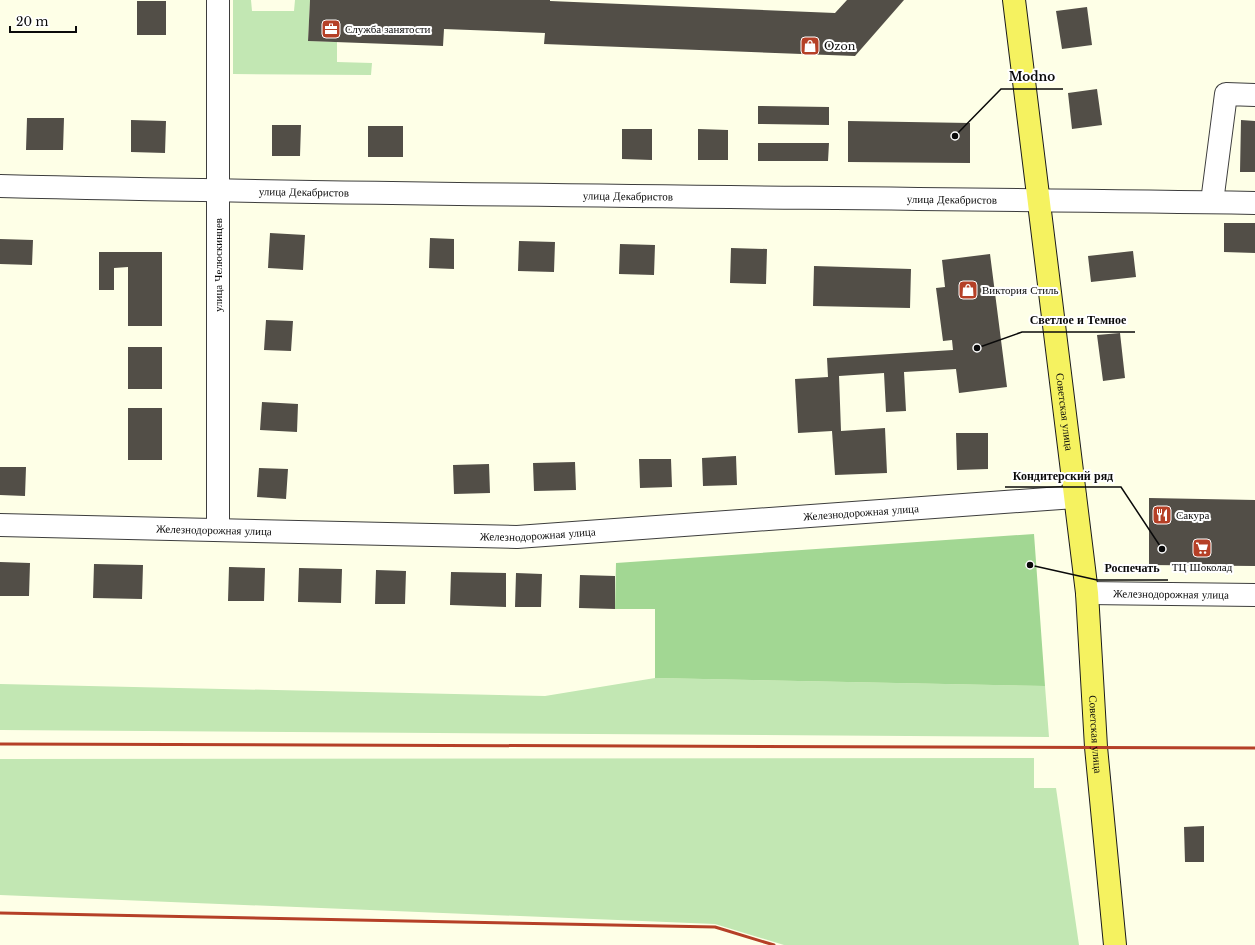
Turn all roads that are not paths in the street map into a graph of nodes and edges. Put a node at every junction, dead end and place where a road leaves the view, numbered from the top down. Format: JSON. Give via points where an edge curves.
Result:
{"nodes":[{"id":1,"x":218,"y":0,"type":"edge"},
{"id":2,"x":1014,"y":0,"type":"edge"},
{"id":3,"x":1255,"y":95,"type":"edge"},
{"id":4,"x":0,"y":186,"type":"edge"},
{"id":5,"x":218,"y":191,"type":"junction"},
{"id":6,"x":1038,"y":199,"type":"junction"},
{"id":7,"x":1212,"y":202,"type":"junction"},
{"id":8,"x":1255,"y":203,"type":"edge"},
{"id":9,"x":1075,"y":497,"type":"junction"},
{"id":10,"x":0,"y":525,"type":"edge"},
{"id":11,"x":218,"y":530,"type":"junction"},
{"id":12,"x":1087,"y":593,"type":"junction"},
{"id":13,"x":1255,"y":596,"type":"edge"},
{"id":14,"x":1115,"y":945,"type":"edge"}],
"edges":[{"from":1,"to":5,"type":"street","name":"улица Челюскинцев"},
{"from":2,"to":6,"type":"main road","name":"Советская улица"},
{"from":3,"to":7,"type":"street","via":[[1226,94]]},
{"from":4,"to":5,"type":"street","name":"улица Декабристов"},
{"from":5,"to":6,"type":"street","name":"улица Декабристов"},
{"from":5,"to":11,"type":"street","name":"улица Челюскинцев"},
{"from":6,"to":7,"type":"street","name":"улица Декабристов"},
{"from":6,"to":9,"type":"main road","name":"Советская улица"},
{"from":7,"to":8,"type":"street","name":"улица Декабристов"},
{"from":9,"to":11,"type":"street","name":"Железнодорожная улица","via":[[517,537]]},
{"from":9,"to":12,"type":"main road","name":"Советская улица"},
{"from":10,"to":11,"type":"street","name":"Железнодорожная улица"},
{"from":12,"to":13,"type":"street","name":"Железнодорожная улица"},
{"from":12,"to":14,"type":"main road","name":"Советская улица","via":[[1096,747]]}]}
